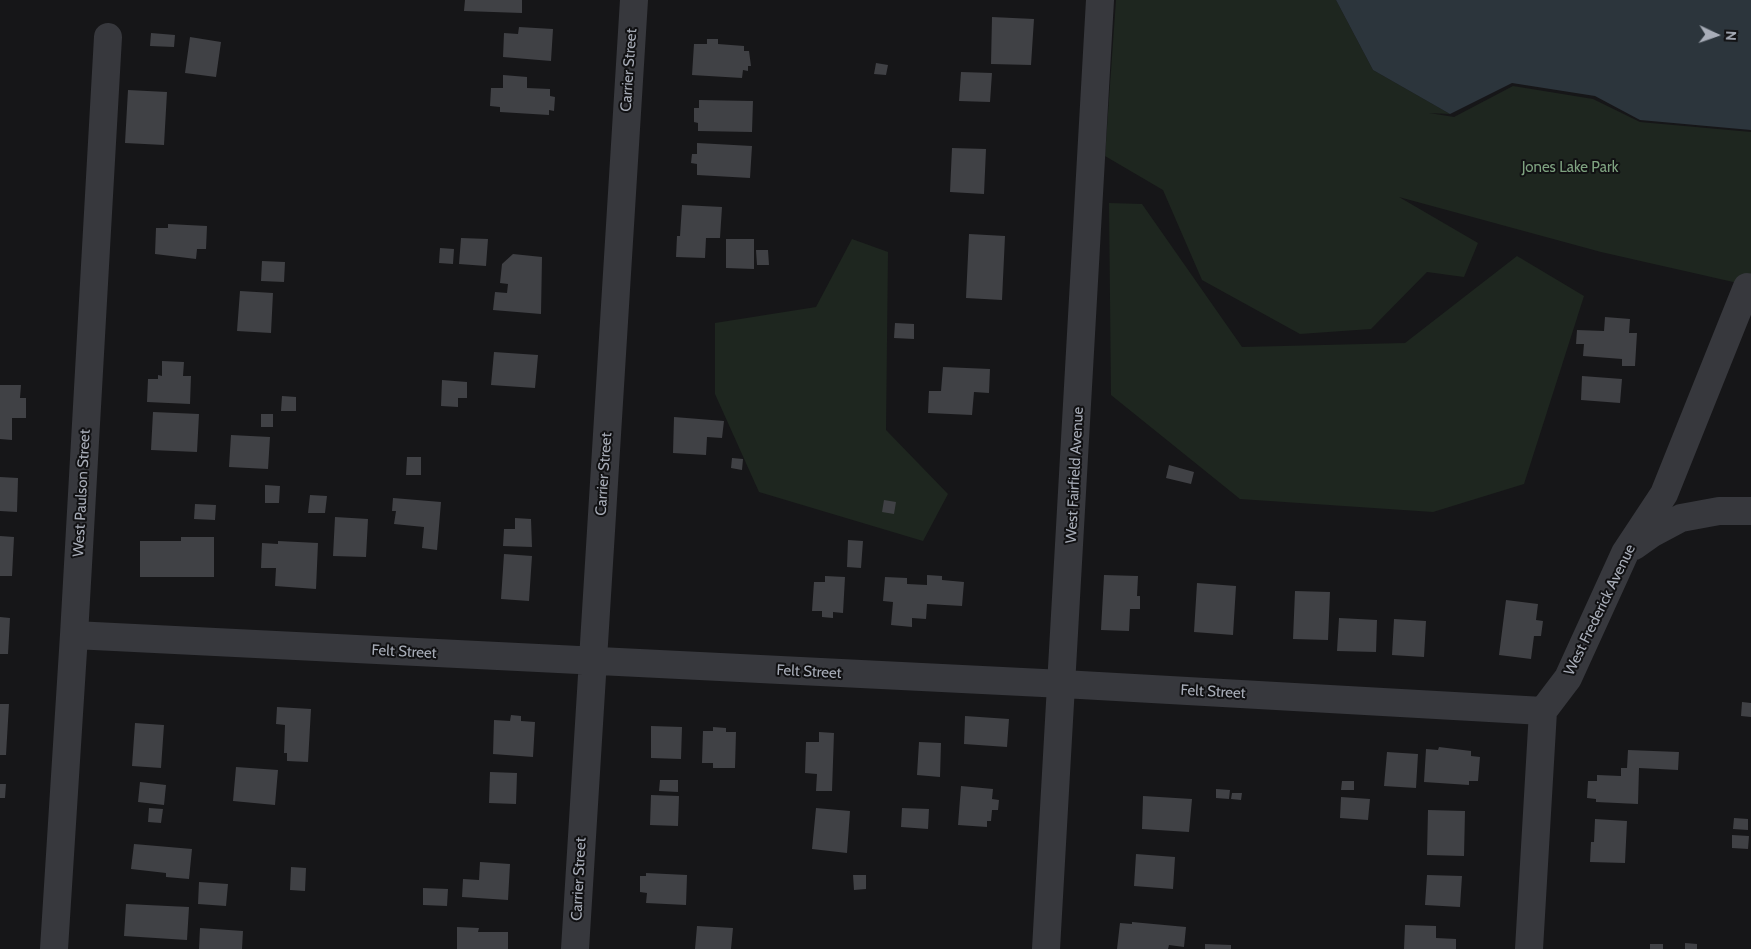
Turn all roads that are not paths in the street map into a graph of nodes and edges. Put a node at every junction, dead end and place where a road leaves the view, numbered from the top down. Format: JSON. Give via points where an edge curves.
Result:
{"nodes":[{"id":1,"x":634,"y":0,"type":"edge"},
{"id":2,"x":1100,"y":0,"type":"edge"},
{"id":3,"x":108,"y":37,"type":"dead end"},
{"id":4,"x":1747,"y":287,"type":"dead end"},
{"id":5,"x":1751,"y":511,"type":"edge"},
{"id":6,"x":1625,"y":553,"type":"junction"},
{"id":7,"x":74,"y":634,"type":"junction"},
{"id":8,"x":592,"y":661,"type":"junction"},
{"id":9,"x":1063,"y":684,"type":"junction"},
{"id":10,"x":1543,"y":711,"type":"junction"},
{"id":11,"x":54,"y":949,"type":"edge"},
{"id":12,"x":575,"y":949,"type":"edge"},
{"id":13,"x":1046,"y":949,"type":"edge"},
{"id":14,"x":1529,"y":949,"type":"edge"}],
"edges":[{"from":1,"to":8,"type":"street","name":"Carrier Street"},
{"from":2,"to":9,"type":"street","name":"West Fairfield Avenue"},
{"from":3,"to":7,"type":"street","name":"West Paulson Street"},
{"from":4,"to":6,"type":"street","name":"West Frederick Avenue","via":[[1664,494]]},
{"from":5,"to":6,"type":"street","via":[[1719,511],[1681,518]]},
{"from":6,"to":10,"type":"street","name":"West Frederick Avenue","via":[[1568,678]]},
{"from":7,"to":8,"type":"street","name":"Felt Street"},
{"from":7,"to":11,"type":"street","name":"West Paulson Street"},
{"from":8,"to":9,"type":"street","name":"Felt Street"},
{"from":8,"to":12,"type":"street","name":"Carrier Street"},
{"from":9,"to":10,"type":"street","name":"Felt Street"},
{"from":9,"to":13,"type":"street","name":"West Fairfield Avenue"},
{"from":10,"to":14,"type":"street"}]}
